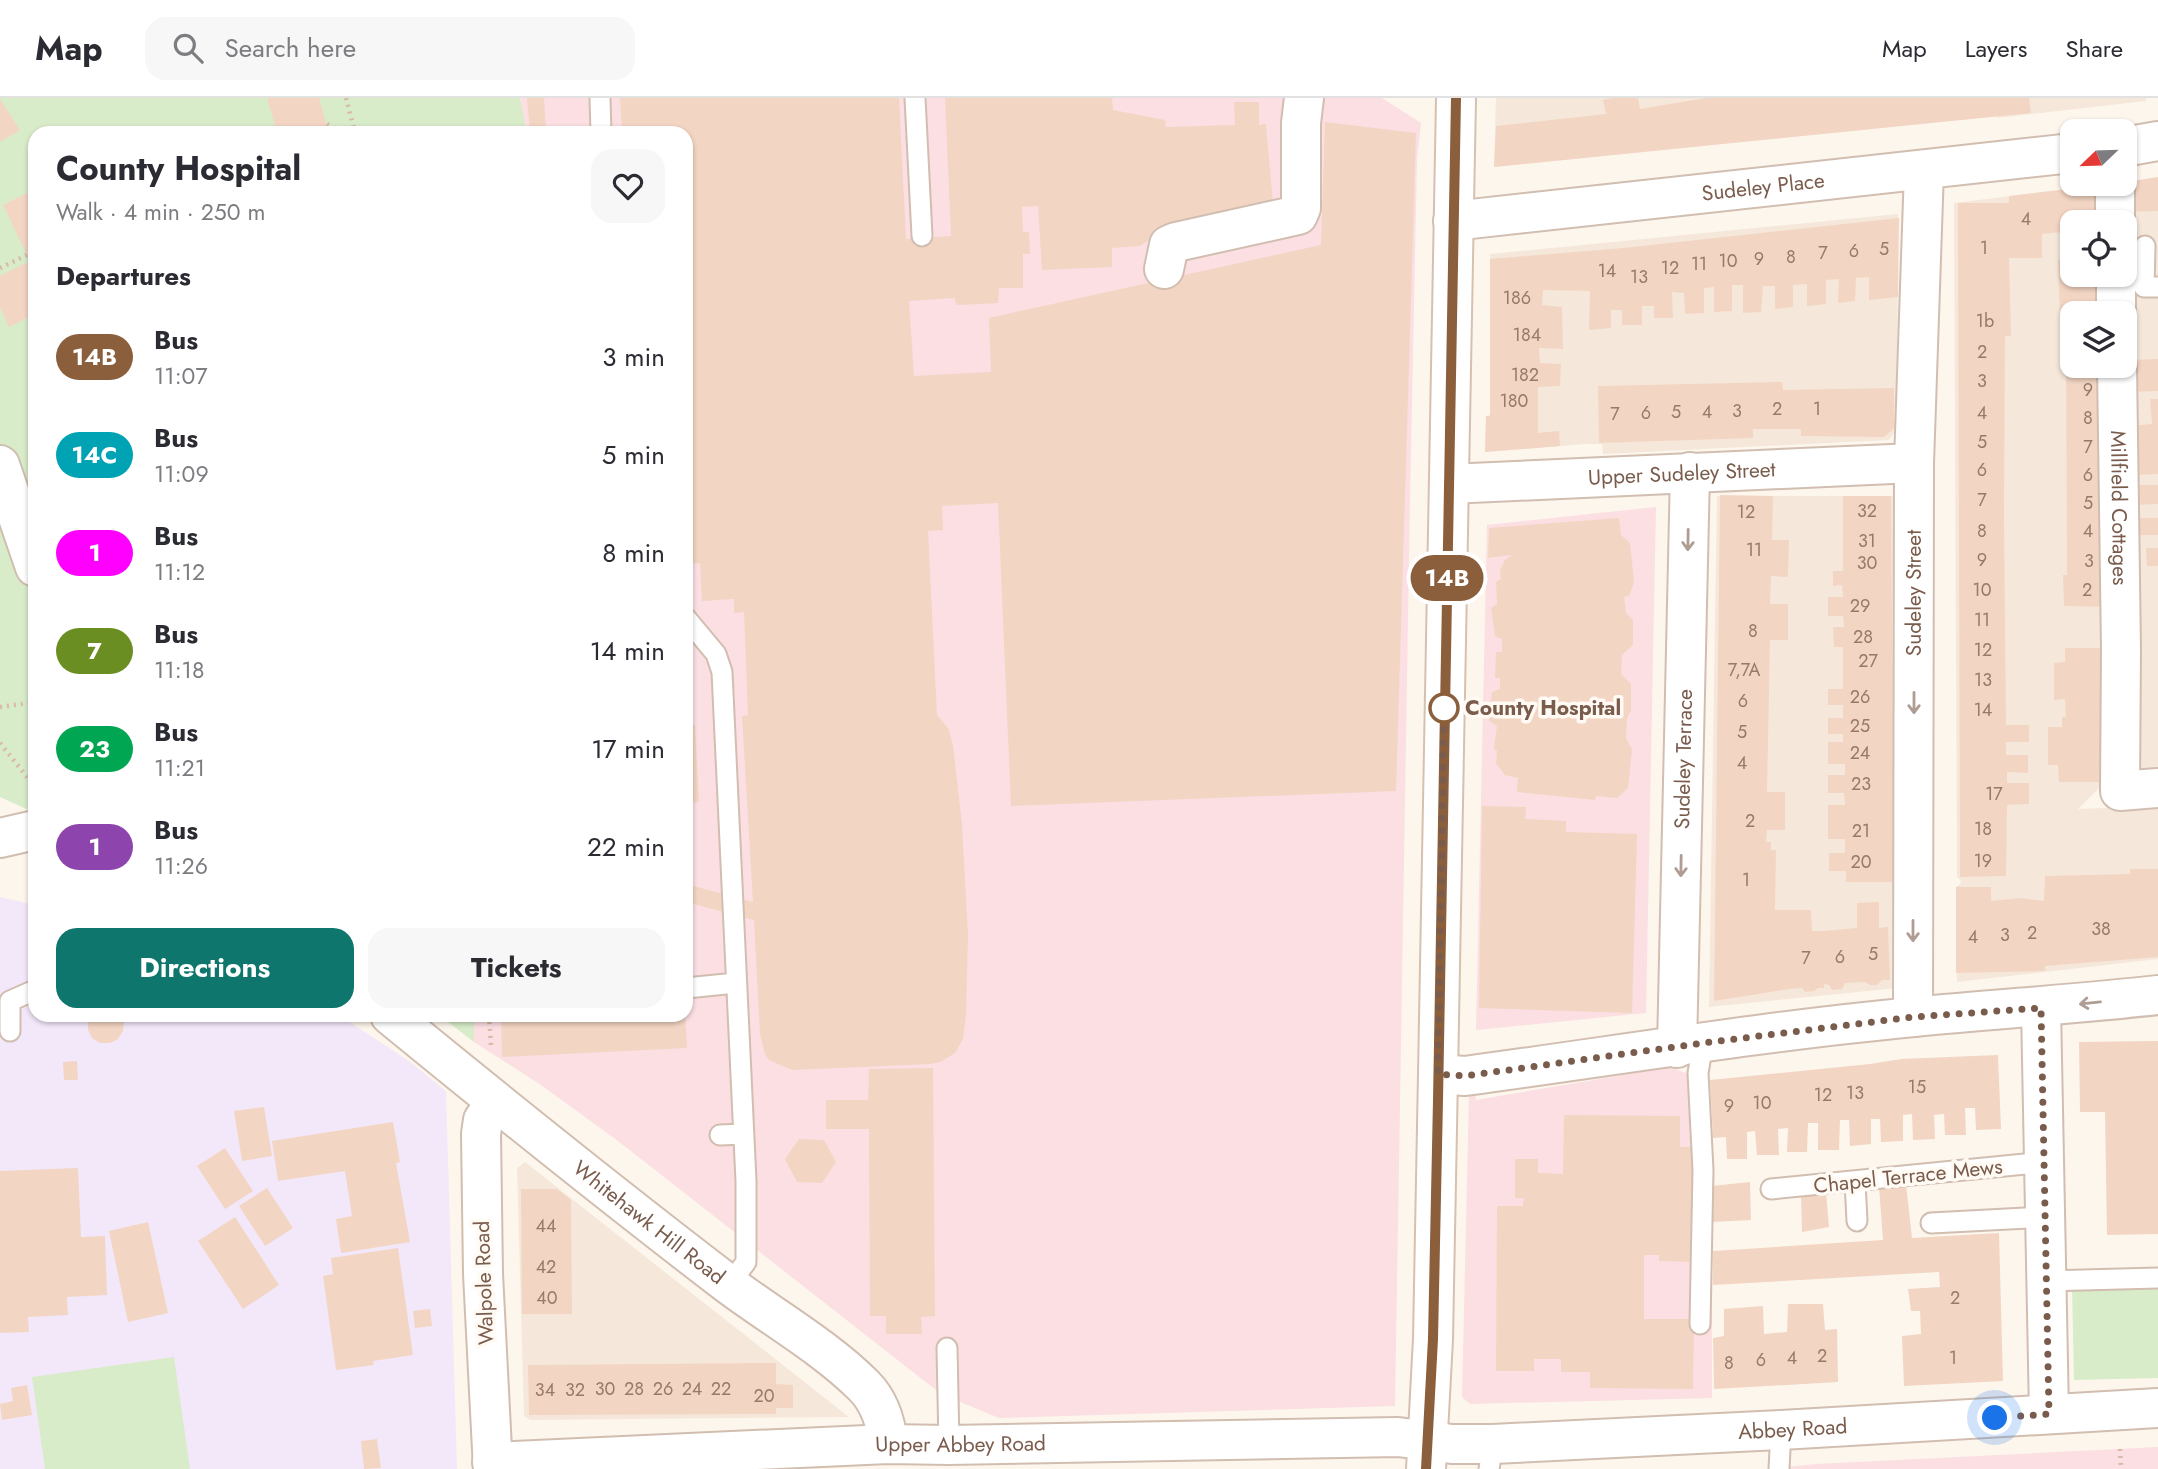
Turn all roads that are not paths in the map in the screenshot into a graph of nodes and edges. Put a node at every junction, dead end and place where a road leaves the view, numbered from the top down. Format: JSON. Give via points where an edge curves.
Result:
{"nodes":[{"id":1,"x":600,"y":98,"type":"edge"},
{"id":2,"x":915,"y":98,"type":"edge"},
{"id":3,"x":1304,"y":98,"type":"edge"},
{"id":4,"x":1456,"y":98,"type":"edge"},
{"id":5,"x":601,"y":126,"type":"edge"},
{"id":6,"x":2158,"y":141,"type":"edge"},
{"id":7,"x":2137,"y":145,"type":"edge"},
{"id":8,"x":2060,"y":154,"type":"edge"},
{"id":9,"x":1924,"y":170,"type":"junction"},
{"id":10,"x":1453,"y":221,"type":"junction"},
{"id":11,"x":922,"y":236,"type":"dead end"},
{"id":12,"x":2145,"y":246,"type":"dead end"},
{"id":13,"x":1164,"y":269,"type":"dead end"},
{"id":14,"x":2158,"y":287,"type":"edge"},
{"id":15,"x":2117,"y":378,"type":"edge"},
{"id":16,"x":1914,"y":463,"type":"junction"},
{"id":17,"x":0,"y":465,"type":"edge"},
{"id":18,"x":1690,"y":472,"type":"junction"},
{"id":19,"x":1449,"y":484,"type":"junction"},
{"id":20,"x":28,"y":547,"type":"edge"},
{"id":21,"x":693,"y":626,"type":"edge"},
{"id":22,"x":2158,"y":788,"type":"edge"},
{"id":23,"x":28,"y":832,"type":"edge"},
{"id":24,"x":0,"y":838,"type":"edge"},
{"id":25,"x":736,"y":983,"type":"junction"},
{"id":26,"x":693,"y":987,"type":"edge"},
{"id":27,"x":28,"y":993,"type":"edge"},
{"id":28,"x":2158,"y":995,"type":"edge"},
{"id":29,"x":2041,"y":1008,"type":"junction"},
{"id":30,"x":1913,"y":1017,"type":"junction"},
{"id":31,"x":399,"y":1022,"type":"edge"},
{"id":32,"x":10,"y":1031,"type":"dead end"},
{"id":33,"x":1690,"y":1045,"type":"junction"},
{"id":34,"x":1438,"y":1074,"type":"junction"},
{"id":35,"x":496,"y":1102,"type":"junction"},
{"id":36,"x":743,"y":1134,"type":"junction"},
{"id":37,"x":720,"y":1135,"type":"dead end"},
{"id":38,"x":2045,"y":1162,"type":"junction"},
{"id":39,"x":1855,"y":1181,"type":"junction"},
{"id":40,"x":1771,"y":1189,"type":"dead end"},
{"id":41,"x":2046,"y":1217,"type":"junction"},
{"id":42,"x":1857,"y":1221,"type":"dead end"},
{"id":43,"x":1931,"y":1223,"type":"dead end"},
{"id":44,"x":2158,"y":1278,"type":"edge"},
{"id":45,"x":2045,"y":1280,"type":"junction"},
{"id":46,"x":729,"y":1285,"type":"junction"},
{"id":47,"x":1700,"y":1324,"type":"dead end"},
{"id":48,"x":947,"y":1348,"type":"dead end"},
{"id":49,"x":2158,"y":1408,"type":"edge"},
{"id":50,"x":2049,"y":1414,"type":"junction"},
{"id":51,"x":1781,"y":1430,"type":"junction"},
{"id":52,"x":888,"y":1444,"type":"junction"},
{"id":53,"x":949,"y":1446,"type":"junction"},
{"id":54,"x":1669,"y":1452,"type":"edge"},
{"id":55,"x":1427,"y":1455,"type":"edge"},
{"id":56,"x":1491,"y":1456,"type":"edge"},
{"id":57,"x":493,"y":1466,"type":"edge"},
{"id":58,"x":1779,"y":1469,"type":"edge"}],
"edges":[{"from":1,"to":5,"type":"lane"},
{"from":2,"to":11,"type":"lane"},
{"from":3,"to":13,"type":"street","via":[[1298,215],[1176,242],[1169,245]]},
{"from":4,"to":10,"type":"street"},
{"from":6,"to":7,"type":"street"},
{"from":8,"to":9,"type":"street","name":"Sudeley Place"},
{"from":9,"to":10,"type":"street","name":"Sudeley Place"},
{"from":9,"to":16,"type":"street","name":"Sudeley Street"},
{"from":10,"to":19,"type":"street"},
{"from":12,"to":14,"type":"lane","via":[[2144,287]]},
{"from":15,"to":22,"type":"street","name":"Millfield Cottages","via":[[2120,790]]},
{"from":16,"to":18,"type":"street","name":"Upper Sudeley Street"},
{"from":16,"to":30,"type":"street","name":"Sudeley Street","one_way":true},
{"from":17,"to":20,"type":"street"},
{"from":18,"to":19,"type":"street","name":"Upper Sudeley Street"},
{"from":18,"to":33,"type":"street","name":"Sudeley Terrace","one_way":true},
{"from":19,"to":34,"type":"street"},
{"from":21,"to":25,"type":"lane","via":[[716,653],[722,672]]},
{"from":23,"to":24,"type":"street"},
{"from":25,"to":26,"type":"lane"},
{"from":25,"to":36,"type":"lane"},
{"from":27,"to":32,"type":"lane","via":[[10,1001]]},
{"from":28,"to":29,"type":"street","one_way":true},
{"from":29,"to":30,"type":"street"},
{"from":29,"to":38,"type":"street"},
{"from":30,"to":33,"type":"street"},
{"from":31,"to":35,"type":"street","name":"Whitehawk Hill Road"},
{"from":33,"to":34,"type":"street","via":[[1465,1076]]},
{"from":33,"to":47,"type":"lane","via":[[1698,1073],[1703,1170]]},
{"from":34,"to":55,"type":"street"},
{"from":35,"to":46,"type":"street","name":"Whitehawk Hill Road"},
{"from":35,"to":57,"type":"street","name":"Walpole Road","via":[[483,1119],[481,1134]]},
{"from":36,"to":37,"type":"lane"},
{"from":36,"to":46,"type":"lane","via":[[746,1262]]},
{"from":38,"to":39,"type":"lane","name":"Chapel Terrace Mews"},
{"from":38,"to":41,"type":"street"},
{"from":39,"to":40,"type":"lane","name":"Chapel Terrace Mews"},
{"from":39,"to":42,"type":"lane"},
{"from":41,"to":43,"type":"lane"},
{"from":41,"to":45,"type":"street"},
{"from":44,"to":45,"type":"lane"},
{"from":45,"to":50,"type":"street"},
{"from":46,"to":52,"type":"street","name":"Whitehawk Hill Road","via":[[867,1388],[886,1422]]},
{"from":48,"to":53,"type":"lane"},
{"from":49,"to":50,"type":"street","name":"Abbey Road"},
{"from":50,"to":51,"type":"street","name":"Abbey Road"},
{"from":51,"to":54,"type":"street","name":"Abbey Road"},
{"from":51,"to":58,"type":"lane"},
{"from":52,"to":53,"type":"street","name":"Upper Abbey Road"},
{"from":52,"to":57,"type":"street","name":"Upper Abbey Road"},
{"from":53,"to":55,"type":"street","name":"Upper Abbey Road","via":[[1398,1437]]},
{"from":54,"to":56,"type":"street","name":"Abbey Road"},
{"from":55,"to":56,"type":"street","name":"Abbey Road"}]}
